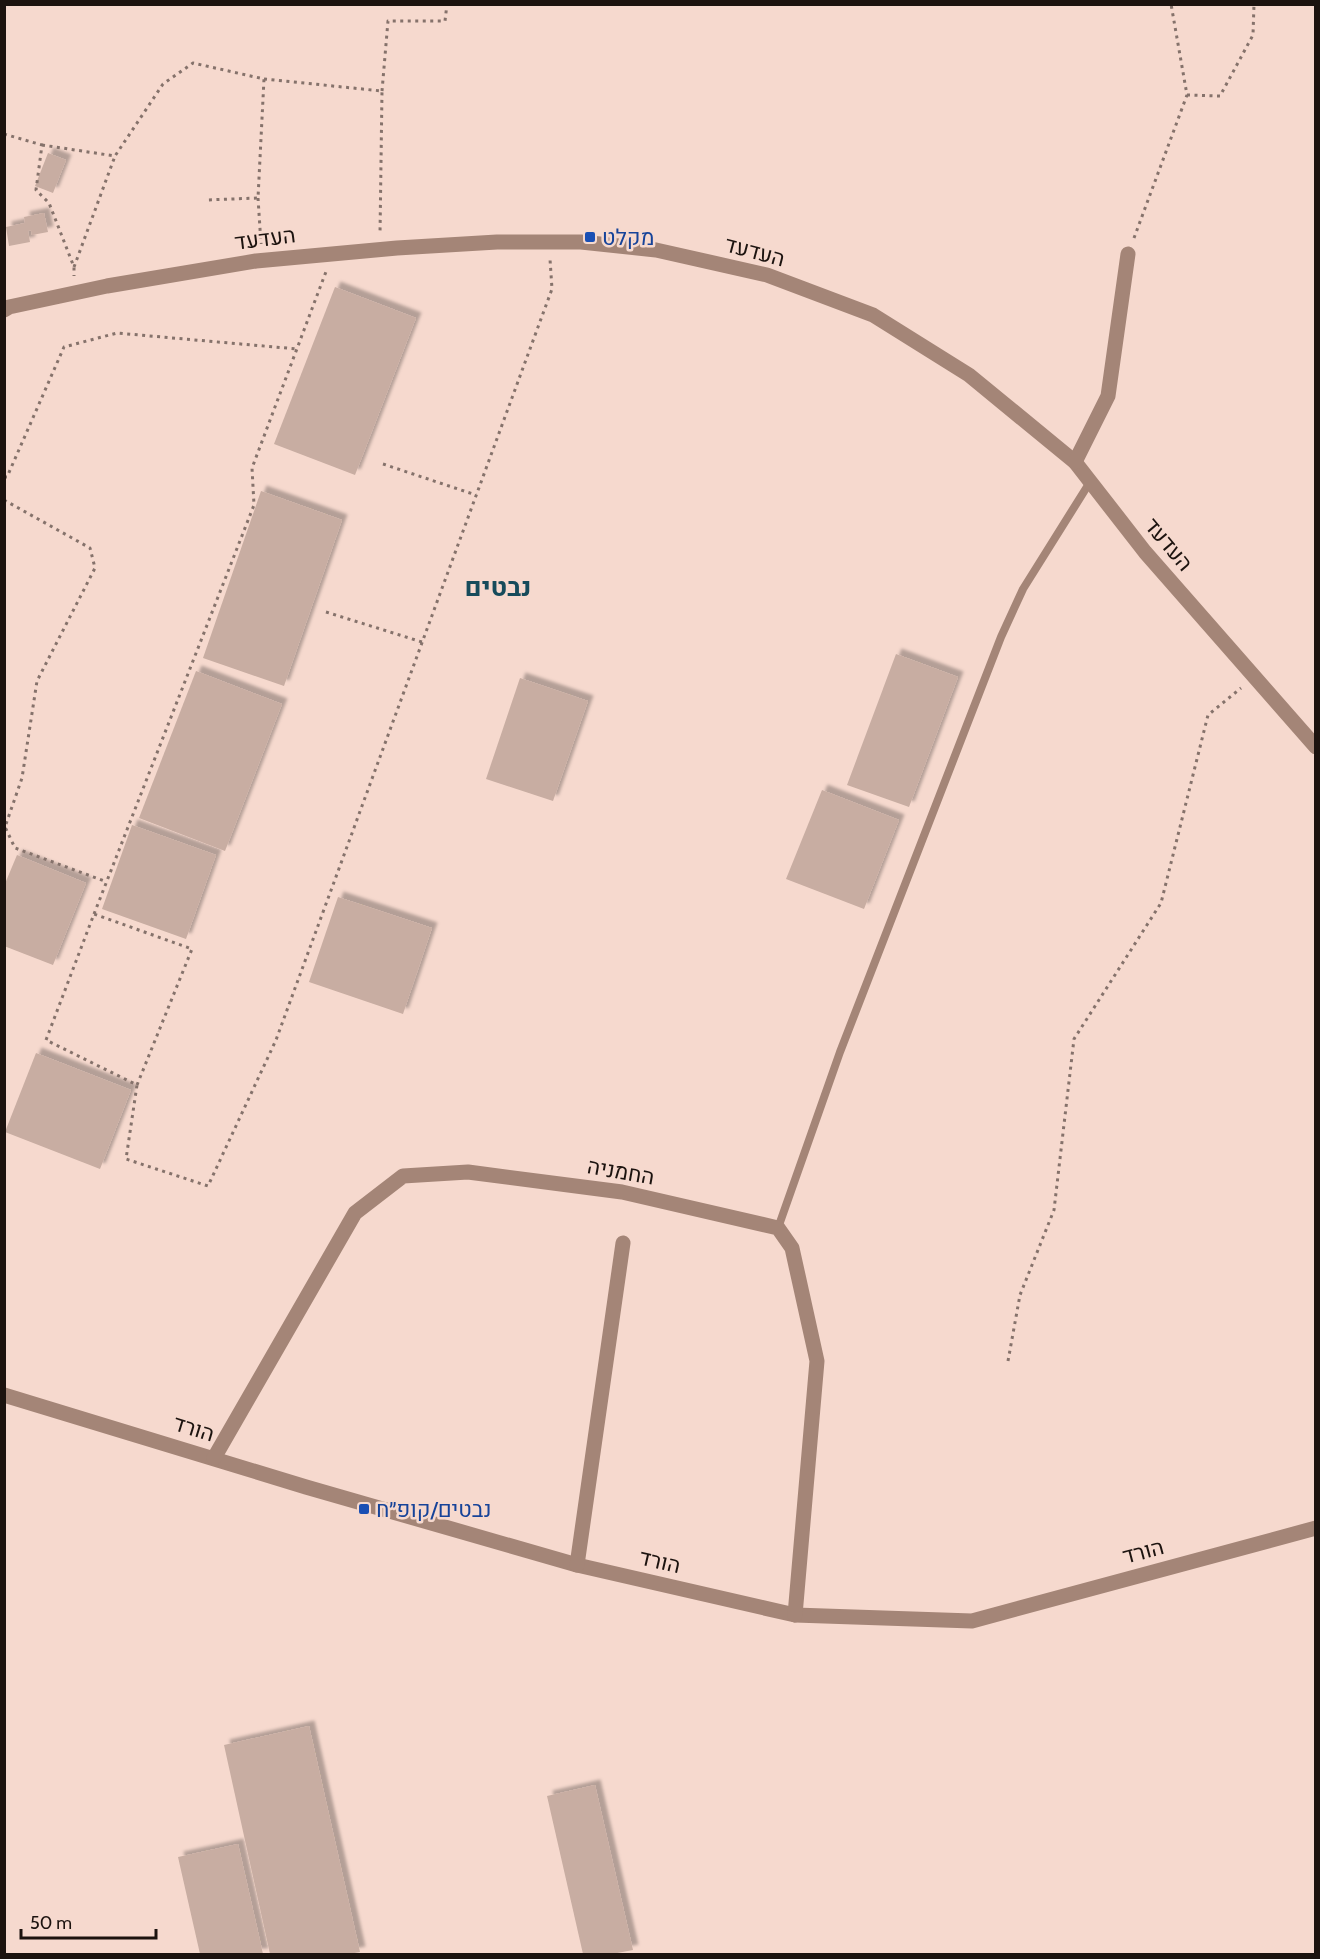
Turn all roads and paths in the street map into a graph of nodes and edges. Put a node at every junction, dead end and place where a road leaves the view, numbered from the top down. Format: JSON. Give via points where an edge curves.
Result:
{"nodes":[{"id":1,"x":447,"y":4,"type":"edge"},
{"id":2,"x":1171,"y":4,"type":"edge"},
{"id":3,"x":1254,"y":4,"type":"edge"},
{"id":4,"x":264,"y":79,"type":"junction"},
{"id":5,"x":382,"y":92,"type":"junction"},
{"id":6,"x":1187,"y":95,"type":"junction"},
{"id":7,"x":4,"y":134,"type":"edge"},
{"id":8,"x":42,"y":145,"type":"junction"},
{"id":9,"x":115,"y":156,"type":"junction"},
{"id":10,"x":258,"y":198,"type":"junction"},
{"id":11,"x":206,"y":200,"type":"dead end"},
{"id":12,"x":548,"y":242,"type":"junction"},
{"id":13,"x":380,"y":249,"type":"junction"},
{"id":14,"x":333,"y":254,"type":"junction"},
{"id":15,"x":1128,"y":254,"type":"joint"},
{"id":16,"x":262,"y":260,"type":"junction"},
{"id":17,"x":74,"y":267,"type":"junction"},
{"id":18,"x":74,"y":293,"type":"junction"},
{"id":19,"x":4,"y":310,"type":"edge"},
{"id":20,"x":297,"y":349,"type":"junction"},
{"id":21,"x":1075,"y":462,"type":"junction"},
{"id":22,"x":383,"y":464,"type":"dead end"},
{"id":23,"x":4,"y":477,"type":"edge"},
{"id":24,"x":1090,"y":482,"type":"junction"},
{"id":25,"x":476,"y":495,"type":"junction"},
{"id":26,"x":4,"y":500,"type":"edge"},
{"id":27,"x":326,"y":612,"type":"dead end"},
{"id":28,"x":422,"y":642,"type":"junction"},
{"id":29,"x":1254,"y":677,"type":"junction"},
{"id":30,"x":1316,"y":747,"type":"edge"},
{"id":31,"x":106,"y":882,"type":"junction"},
{"id":32,"x":94,"y":914,"type":"junction"},
{"id":33,"x":137,"y":1085,"type":"junction"},
{"id":34,"x":778,"y":1228,"type":"junction"},
{"id":35,"x":623,"y":1243,"type":"dead end"},
{"id":36,"x":1008,"y":1361,"type":"dead end"},
{"id":37,"x":4,"y":1395,"type":"edge"},
{"id":38,"x":214,"y":1458,"type":"junction"},
{"id":39,"x":1316,"y":1528,"type":"edge"},
{"id":40,"x":577,"y":1565,"type":"junction"},
{"id":41,"x":795,"y":1615,"type":"junction"}],
"edges":[{"from":1,"to":5,"type":"path","via":[[445,21],[388,21]]},
{"from":2,"to":6,"type":"path"},
{"from":3,"to":6,"type":"path","via":[[1253,35],[1220,96]]},
{"from":4,"to":5,"type":"path"},
{"from":4,"to":9,"type":"path","via":[[193,63],[163,84]]},
{"from":4,"to":10,"type":"path"},
{"from":5,"to":13,"type":"path"},
{"from":6,"to":15,"type":"path"},
{"from":7,"to":8,"type":"path"},
{"from":8,"to":9,"type":"path"},
{"from":8,"to":17,"type":"path","via":[[36,190],[49,203]]},
{"from":9,"to":17,"type":"path"},
{"from":10,"to":11,"type":"path"},
{"from":10,"to":16,"type":"path"},
{"from":12,"to":13,"type":"street","name":"העדעד"},
{"from":12,"to":21,"type":"street","name":"העדעד","via":[[667,252],[767,275],[873,315],[969,375]]},
{"from":12,"to":25,"type":"path","via":[[552,289]]},
{"from":13,"to":14,"type":"street","name":"העדעד"},
{"from":14,"to":16,"type":"street","name":"העדעד"},
{"from":14,"to":20,"type":"path"},
{"from":15,"to":21,"type":"street","via":[[1108,396]]},
{"from":16,"to":18,"type":"street","name":"העדעד"},
{"from":17,"to":18,"type":"path"},
{"from":18,"to":19,"type":"street","name":"העדעד"},
{"from":20,"to":23,"type":"path","via":[[117,333],[64,347]]},
{"from":20,"to":31,"type":"path","via":[[252,468],[254,505]]},
{"from":21,"to":24,"type":"street","name":"העדעד"},
{"from":22,"to":25,"type":"path"},
{"from":24,"to":29,"type":"street","name":"העדעד"},
{"from":24,"to":34,"type":"lane","via":[[1023,589],[1000,637],[840,1052]]},
{"from":25,"to":28,"type":"path"},
{"from":26,"to":31,"type":"path","via":[[90,548],[95,568],[37,681],[22,778],[5,826],[15,848]]},
{"from":27,"to":28,"type":"path"},
{"from":28,"to":33,"type":"path","via":[[276,1040],[208,1186],[126,1159]]},
{"from":29,"to":30,"type":"street","name":"העדעד"},
{"from":29,"to":36,"type":"path","via":[[1208,715],[1161,903],[1074,1039],[1054,1210],[1020,1295]]},
{"from":31,"to":32,"type":"path"},
{"from":32,"to":33,"type":"path","via":[[46,1040]]},
{"from":32,"to":33,"type":"path","via":[[192,949]]},
{"from":34,"to":38,"type":"street","name":"החמניה","via":[[622,1192],[468,1172],[403,1176],[355,1213]]},
{"from":34,"to":41,"type":"street","via":[[792,1248],[817,1361]]},
{"from":35,"to":40,"type":"street"},
{"from":37,"to":38,"type":"street","name":"הורד"},
{"from":38,"to":40,"type":"street","name":"הורד"},
{"from":39,"to":41,"type":"street","name":"הורד","via":[[972,1621]]},
{"from":40,"to":41,"type":"street","name":"הורד"}]}
